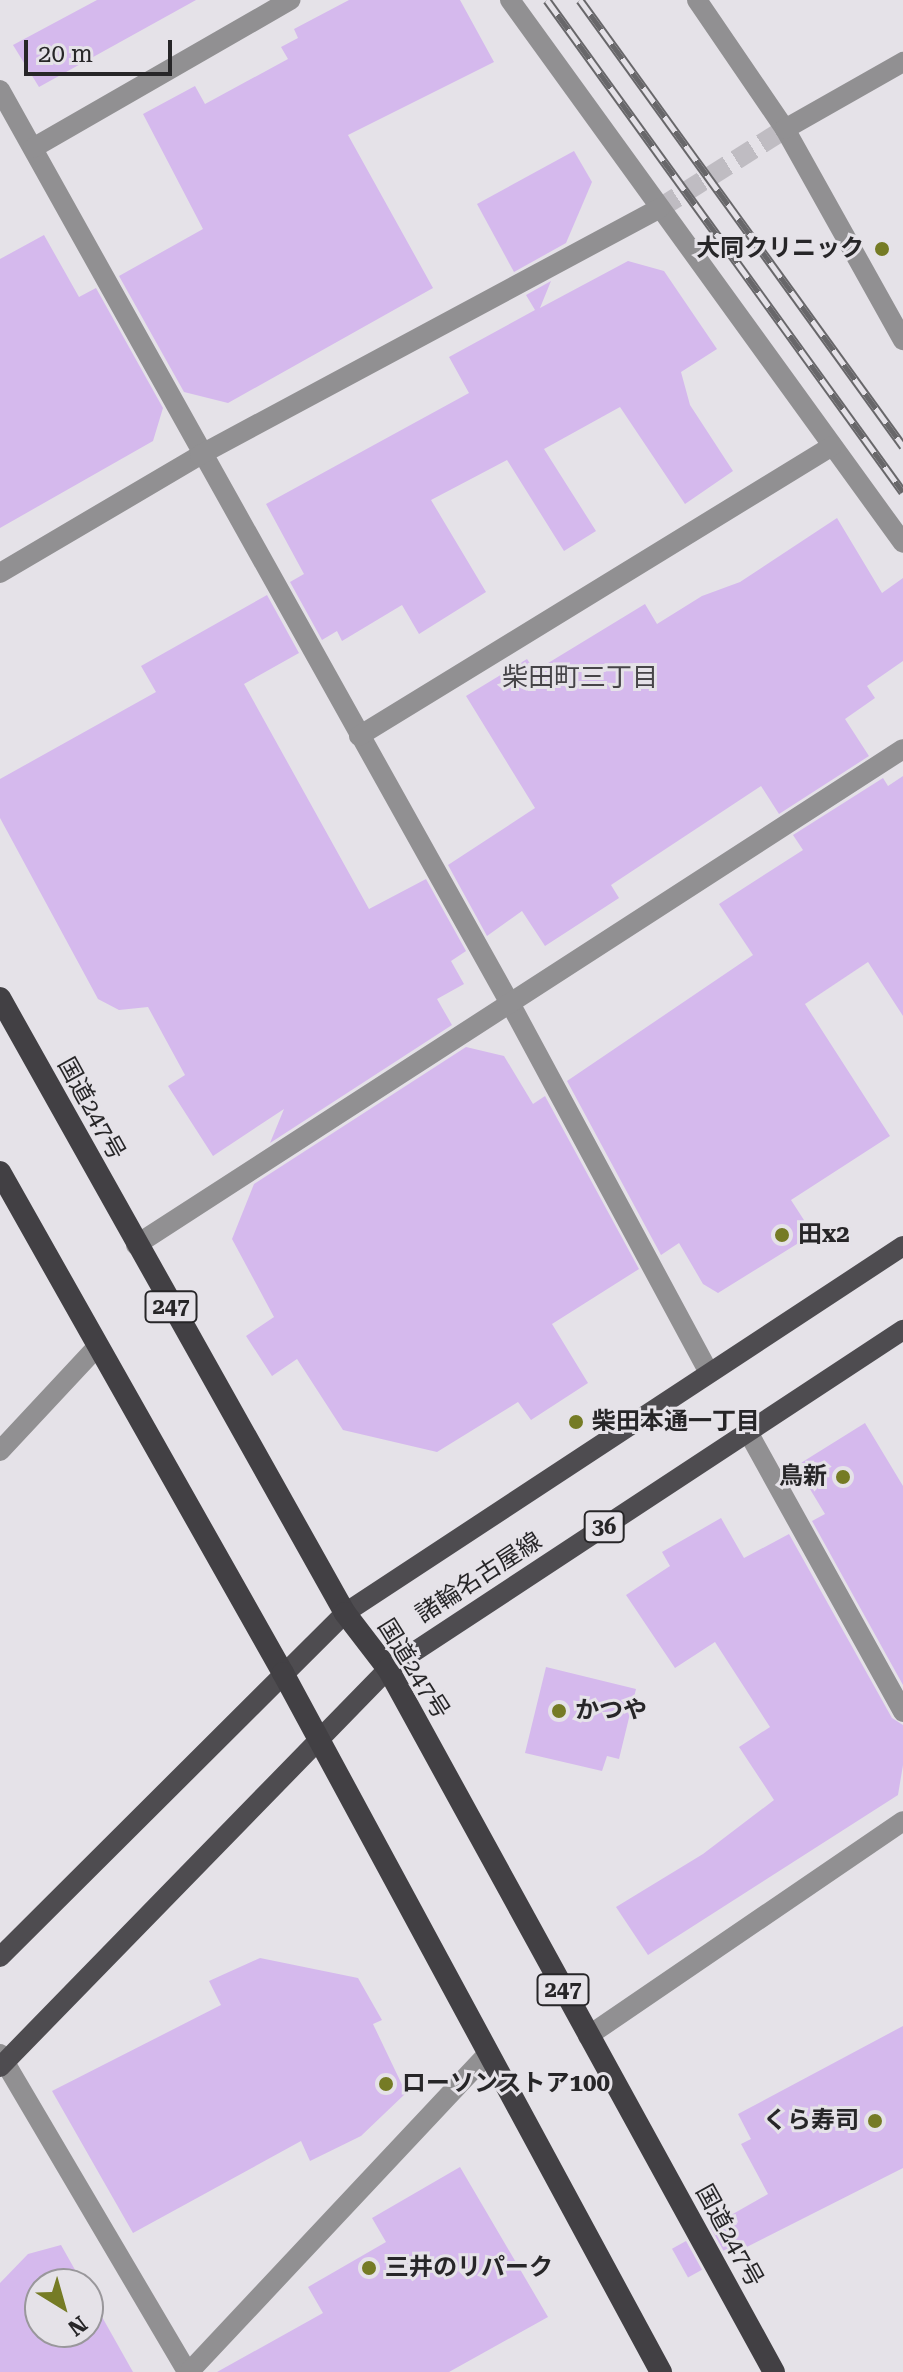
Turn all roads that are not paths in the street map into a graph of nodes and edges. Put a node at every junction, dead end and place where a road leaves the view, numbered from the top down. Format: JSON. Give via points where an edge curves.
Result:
{"nodes":[{"id":1,"x":290,"y":0,"type":"edge"},
{"id":2,"x":510,"y":0,"type":"edge"},
{"id":3,"x":697,"y":0,"type":"edge"},
{"id":4,"x":903,"y":62,"type":"edge"},
{"id":5,"x":0,"y":90,"type":"edge"},
{"id":6,"x":785,"y":129,"type":"junction"},
{"id":7,"x":33,"y":148,"type":"junction"},
{"id":8,"x":660,"y":208,"type":"junction"},
{"id":9,"x":903,"y":340,"type":"edge"},
{"id":10,"x":832,"y":446,"type":"junction"},
{"id":11,"x":200,"y":455,"type":"junction"},
{"id":12,"x":903,"y":543,"type":"edge"},
{"id":13,"x":0,"y":573,"type":"edge"},
{"id":14,"x":359,"y":736,"type":"junction"},
{"id":15,"x":903,"y":749,"type":"edge"},
{"id":16,"x":0,"y":998,"type":"edge"},
{"id":17,"x":511,"y":1005,"type":"junction"},
{"id":18,"x":0,"y":1172,"type":"edge"},
{"id":19,"x":136,"y":1245,"type":"junction"},
{"id":20,"x":903,"y":1246,"type":"edge"},
{"id":21,"x":903,"y":1330,"type":"edge"},
{"id":22,"x":97,"y":1347,"type":"junction"},
{"id":23,"x":708,"y":1371,"type":"junction"},
{"id":24,"x":748,"y":1432,"type":"junction"},
{"id":25,"x":0,"y":1451,"type":"edge"},
{"id":26,"x":345,"y":1613,"type":"junction"},
{"id":27,"x":388,"y":1669,"type":"junction"},
{"id":28,"x":283,"y":1673,"type":"junction"},
{"id":29,"x":903,"y":1712,"type":"edge"},
{"id":30,"x":320,"y":1742,"type":"junction"},
{"id":31,"x":903,"y":1821,"type":"edge"},
{"id":32,"x":0,"y":1957,"type":"edge"},
{"id":33,"x":588,"y":2036,"type":"junction"},
{"id":34,"x":489,"y":2053,"type":"junction"},
{"id":35,"x":2,"y":2061,"type":"edge"},
{"id":36,"x":188,"y":2372,"type":"edge"},
{"id":37,"x":661,"y":2372,"type":"edge"},
{"id":38,"x":774,"y":2372,"type":"edge"}],
"edges":[{"from":1,"to":7,"type":"street"},
{"from":2,"to":8,"type":"street"},
{"from":3,"to":6,"type":"street"},
{"from":4,"to":6,"type":"street"},
{"from":5,"to":7,"type":"street"},
{"from":6,"to":9,"type":"street"},
{"from":7,"to":11,"type":"street"},
{"from":8,"to":10,"type":"street"},
{"from":8,"to":11,"type":"street"},
{"from":10,"to":12,"type":"street"},
{"from":10,"to":14,"type":"street"},
{"from":11,"to":13,"type":"street"},
{"from":11,"to":14,"type":"street"},
{"from":14,"to":17,"type":"street"},
{"from":15,"to":17,"type":"street"},
{"from":16,"to":19,"type":"highway","name":"国道247号","number":"247"},
{"from":17,"to":19,"type":"street"},
{"from":17,"to":23,"type":"street"},
{"from":18,"to":22,"type":"highway"},
{"from":19,"to":26,"type":"highway","name":"国道247号","number":"247"},
{"from":20,"to":23,"type":"main road","name":"諸輪名古屋線"},
{"from":21,"to":24,"type":"main road","name":"諸輪名古屋線","number":"36"},
{"from":22,"to":25,"type":"street"},
{"from":22,"to":28,"type":"highway"},
{"from":23,"to":26,"type":"main road","name":"諸輪名古屋線"},
{"from":24,"to":27,"type":"main road","name":"諸輪名古屋線","number":"36"},
{"from":24,"to":29,"type":"street"},
{"from":26,"to":27,"type":"highway","name":"国道247号","number":"247"},
{"from":26,"to":28,"type":"main road","name":"諸輪名古屋線"},
{"from":27,"to":30,"type":"main road","name":"諸輪名古屋線","number":"36"},
{"from":27,"to":33,"type":"highway","name":"国道247号","number":"247"},
{"from":28,"to":30,"type":"highway"},
{"from":28,"to":32,"type":"main road","name":"諸輪名古屋線"},
{"from":30,"to":34,"type":"highway"},
{"from":30,"to":35,"type":"main road","name":"諸輪名古屋線","number":"36"},
{"from":31,"to":33,"type":"street"},
{"from":33,"to":38,"type":"highway","name":"国道247号","number":"247"},
{"from":34,"to":36,"type":"street"},
{"from":34,"to":37,"type":"highway"},
{"from":35,"to":36,"type":"street"}]}
